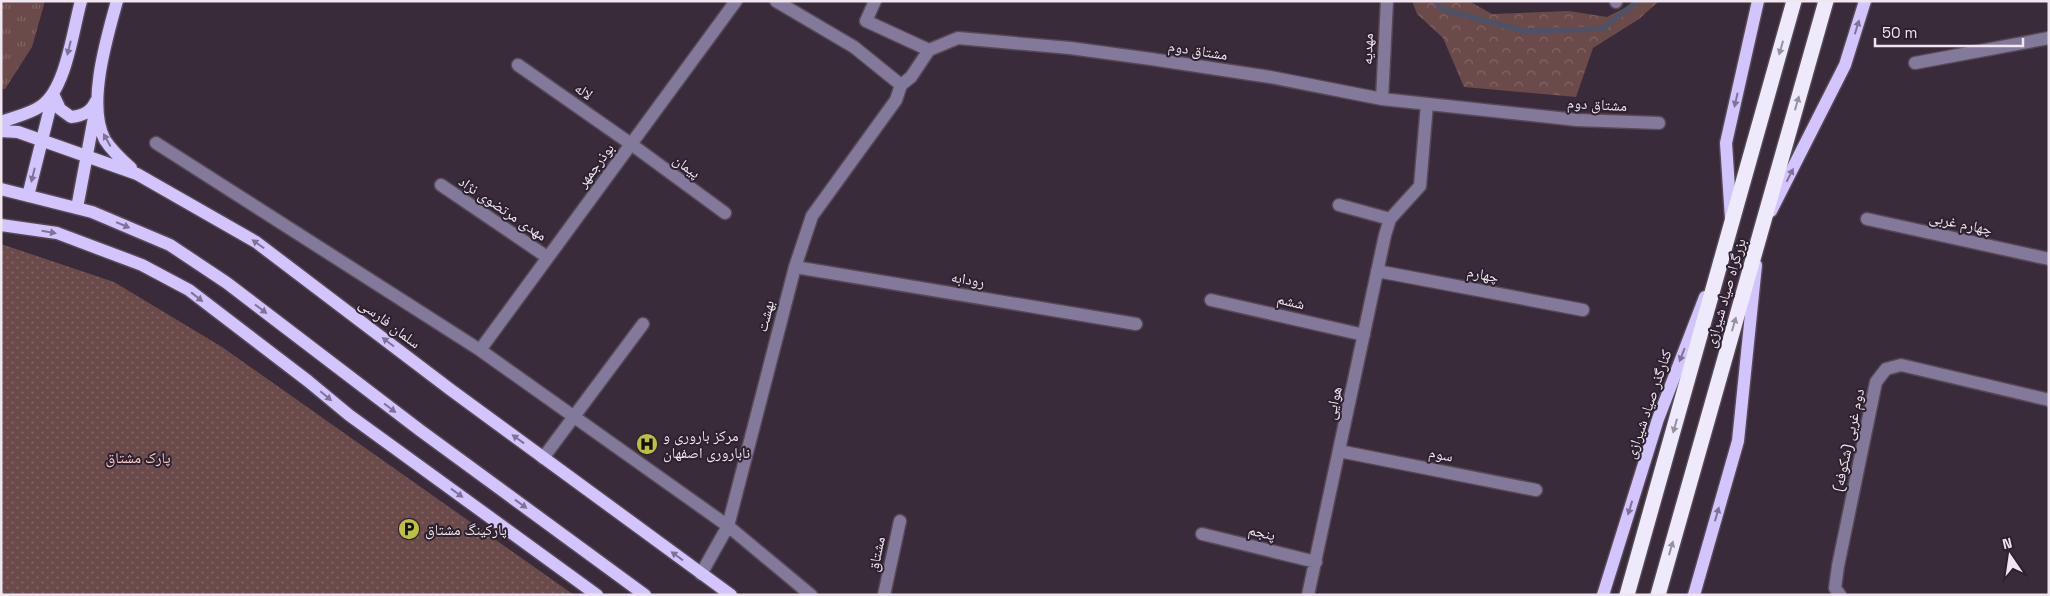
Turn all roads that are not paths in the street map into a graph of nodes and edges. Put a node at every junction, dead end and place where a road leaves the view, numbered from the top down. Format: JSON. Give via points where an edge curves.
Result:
{"nodes":[{"id":1,"x":81,"y":1,"type":"edge"},
{"id":2,"x":117,"y":1,"type":"edge"},
{"id":3,"x":736,"y":1,"type":"edge"},
{"id":4,"x":776,"y":1,"type":"edge"},
{"id":5,"x":875,"y":1,"type":"edge"},
{"id":6,"x":1387,"y":1,"type":"edge"},
{"id":7,"x":1758,"y":1,"type":"edge"},
{"id":8,"x":1794,"y":1,"type":"edge"},
{"id":9,"x":1826,"y":1,"type":"edge"},
{"id":10,"x":1865,"y":1,"type":"edge"},
{"id":11,"x":2049,"y":38,"type":"edge"},
{"id":12,"x":928,"y":50,"type":"junction"},
{"id":13,"x":1915,"y":64,"type":"dead end"},
{"id":14,"x":518,"y":65,"type":"dead end"},
{"id":15,"x":901,"y":85,"type":"junction"},
{"id":16,"x":54,"y":94,"type":"junction"},
{"id":17,"x":98,"y":95,"type":"junction"},
{"id":18,"x":1382,"y":99,"type":"junction"},
{"id":19,"x":1427,"y":104,"type":"junction"},
{"id":20,"x":1,"y":122,"type":"edge"},
{"id":21,"x":1659,"y":124,"type":"dead end"},
{"id":22,"x":1,"y":131,"type":"edge"},
{"id":23,"x":42,"y":140,"type":"junction"},
{"id":24,"x":156,"y":143,"type":"dead end"},
{"id":25,"x":631,"y":144,"type":"junction"},
{"id":26,"x":87,"y":156,"type":"junction"},
{"id":27,"x":137,"y":174,"type":"junction"},
{"id":28,"x":440,"y":185,"type":"dead end"},
{"id":29,"x":1,"y":189,"type":"edge"},
{"id":30,"x":28,"y":196,"type":"junction"},
{"id":31,"x":1339,"y":205,"type":"dead end"},
{"id":32,"x":77,"y":208,"type":"junction"},
{"id":33,"x":725,"y":213,"type":"dead end"},
{"id":34,"x":1390,"y":219,"type":"junction"},
{"id":35,"x":1867,"y":219,"type":"dead end"},
{"id":36,"x":1,"y":224,"type":"edge"},
{"id":37,"x":1731,"y":228,"type":"junction"},
{"id":38,"x":1760,"y":234,"type":"junction"},
{"id":39,"x":547,"y":258,"type":"junction"},
{"id":40,"x":2049,"y":259,"type":"edge"},
{"id":41,"x":795,"y":267,"type":"junction"},
{"id":42,"x":1377,"y":271,"type":"junction"},
{"id":43,"x":1211,"y":300,"type":"dead end"},
{"id":44,"x":1583,"y":310,"type":"dead end"},
{"id":45,"x":643,"y":324,"type":"dead end"},
{"id":46,"x":1136,"y":324,"type":"dead end"},
{"id":47,"x":1364,"y":335,"type":"junction"},
{"id":48,"x":480,"y":350,"type":"junction"},
{"id":49,"x":2049,"y":400,"type":"edge"},
{"id":50,"x":573,"y":417,"type":"junction"},
{"id":51,"x":1340,"y":451,"type":"junction"},
{"id":52,"x":542,"y":458,"type":"junction"},
{"id":53,"x":1536,"y":490,"type":"dead end"},
{"id":54,"x":900,"y":521,"type":"dead end"},
{"id":55,"x":728,"y":526,"type":"junction"},
{"id":56,"x":1202,"y":534,"type":"dead end"},
{"id":57,"x":1316,"y":562,"type":"junction"},
{"id":58,"x":701,"y":574,"type":"junction"},
{"id":59,"x":597,"y":595,"type":"edge"},
{"id":60,"x":644,"y":595,"type":"edge"},
{"id":61,"x":731,"y":595,"type":"edge"},
{"id":62,"x":811,"y":595,"type":"edge"},
{"id":63,"x":884,"y":595,"type":"edge"},
{"id":64,"x":1308,"y":595,"type":"edge"},
{"id":65,"x":1603,"y":595,"type":"edge"},
{"id":66,"x":1627,"y":595,"type":"edge"},
{"id":67,"x":1658,"y":595,"type":"edge"},
{"id":68,"x":1694,"y":595,"type":"edge"},
{"id":69,"x":1840,"y":595,"type":"edge"}],
"edges":[{"from":1,"to":16,"type":"main road","one_way":true},
{"from":2,"to":17,"type":"main road","via":[[104,51]]},
{"from":3,"to":25,"type":"street","name":"بوذرجمهر"},
{"from":4,"to":15,"type":"street","via":[[854,46]]},
{"from":5,"to":12,"type":"street","via":[[866,21]]},
{"from":6,"to":18,"type":"street","name":"مهدیه"},
{"from":7,"to":37,"type":"main road","one_way":true,"via":[[1726,143]]},
{"from":8,"to":37,"type":"highway","name":"بزرگراه صیاد شیرازی","one_way":true},
{"from":38,"to":9,"type":"highway","name":"بزرگراه صیاد شیرازی","one_way":true},
{"from":38,"to":10,"type":"main road","one_way":true,"via":[[1845,65]]},
{"from":11,"to":13,"type":"street"},
{"from":12,"to":15,"type":"street","via":[[912,77]]},
{"from":12,"to":18,"type":"street","name":"مشتاق دوم","via":[[958,38],[1070,48],[1270,77]]},
{"from":14,"to":25,"type":"street","name":"لاله"},
{"from":15,"to":41,"type":"street","name":"بهشت","via":[[896,100],[812,216]]},
{"from":16,"to":17,"type":"main road","via":[[60,109],[71,117],[89,112]]},
{"from":16,"to":20,"type":"main road","via":[[42,106]]},
{"from":16,"to":23,"type":"main road"},
{"from":17,"to":26,"type":"main road"},
{"from":27,"to":17,"type":"main road","one_way":true,"via":[[105,139]]},
{"from":18,"to":19,"type":"street","name":"مشتاق دوم"},
{"from":19,"to":21,"type":"street","name":"مشتاق دوم","via":[[1577,120]]},
{"from":19,"to":34,"type":"street","name":"هوایی","via":[[1420,186]]},
{"from":22,"to":23,"type":"main road","name":"سلمان فارسی","via":[[18,132]]},
{"from":23,"to":26,"type":"main road","name":"سلمان فارسی"},
{"from":23,"to":30,"type":"main road","one_way":true},
{"from":24,"to":48,"type":"street","name":"سلمان فارسی"},
{"from":25,"to":33,"type":"street","name":"پیمان"},
{"from":25,"to":39,"type":"street","name":"بوذرجمهر"},
{"from":26,"to":27,"type":"main road","name":"سلمان فارسی"},
{"from":26,"to":32,"type":"main road"},
{"from":52,"to":27,"type":"main road","name":"سلمان فارسی","one_way":true,"via":[[256,242]]},
{"from":28,"to":39,"type":"street","name":"مهدی مرتضوی نژاد"},
{"from":29,"to":30,"type":"main road"},
{"from":30,"to":32,"type":"main road"},
{"from":31,"to":34,"type":"street"},
{"from":32,"to":60,"type":"main road","one_way":true,"via":[[170,245],[227,283]]},
{"from":34,"to":42,"type":"street","name":"هوایی"},
{"from":35,"to":40,"type":"street","name":"چهارم غربی"},
{"from":36,"to":59,"type":"main road","one_way":true,"via":[[57,234],[142,265],[189,290],[349,415]]},
{"from":37,"to":65,"type":"main road","name":"کنارگذر صیاد شیرازی","one_way":true,"via":[[1658,419]]},
{"from":37,"to":66,"type":"highway","name":"بزرگراه صیاد شیرازی","one_way":true},
{"from":67,"to":38,"type":"highway","name":"بزرگراه صیاد شیرازی","one_way":true},
{"from":68,"to":38,"type":"main road","one_way":true,"via":[[1738,441]]},
{"from":39,"to":48,"type":"street","name":"بوذرجمهر"},
{"from":41,"to":46,"type":"street","name":"رودابه"},
{"from":41,"to":55,"type":"street","name":"بهشت"},
{"from":42,"to":44,"type":"street","name":"چهارم"},
{"from":42,"to":47,"type":"street","name":"هوایی"},
{"from":43,"to":47,"type":"street","name":"ششم"},
{"from":45,"to":50,"type":"street"},
{"from":47,"to":51,"type":"street","name":"هوایی"},
{"from":48,"to":50,"type":"street","name":"سلمان فارسی"},
{"from":49,"to":69,"type":"street","name":"دوم غربی (شکوفه)","via":[[1900,365],[1886,369],[1876,382],[1838,566],[1835,588]]},
{"from":50,"to":52,"type":"street"},
{"from":50,"to":55,"type":"street","name":"سلمان فارسی"},
{"from":51,"to":53,"type":"street","name":"سوم"},
{"from":51,"to":57,"type":"street","name":"هوایی"},
{"from":58,"to":52,"type":"main road","name":"سلمان فارسی","one_way":true},
{"from":54,"to":63,"type":"street","name":"مشتاق"},
{"from":55,"to":58,"type":"street","name":"بهشت"},
{"from":55,"to":62,"type":"street","name":"سلمان فارسی"},
{"from":56,"to":57,"type":"street","name":"پنجم"},
{"from":57,"to":64,"type":"street","name":"هوایی"},
{"from":58,"to":61,"type":"main road","name":"سلمان فارسی"}]}
